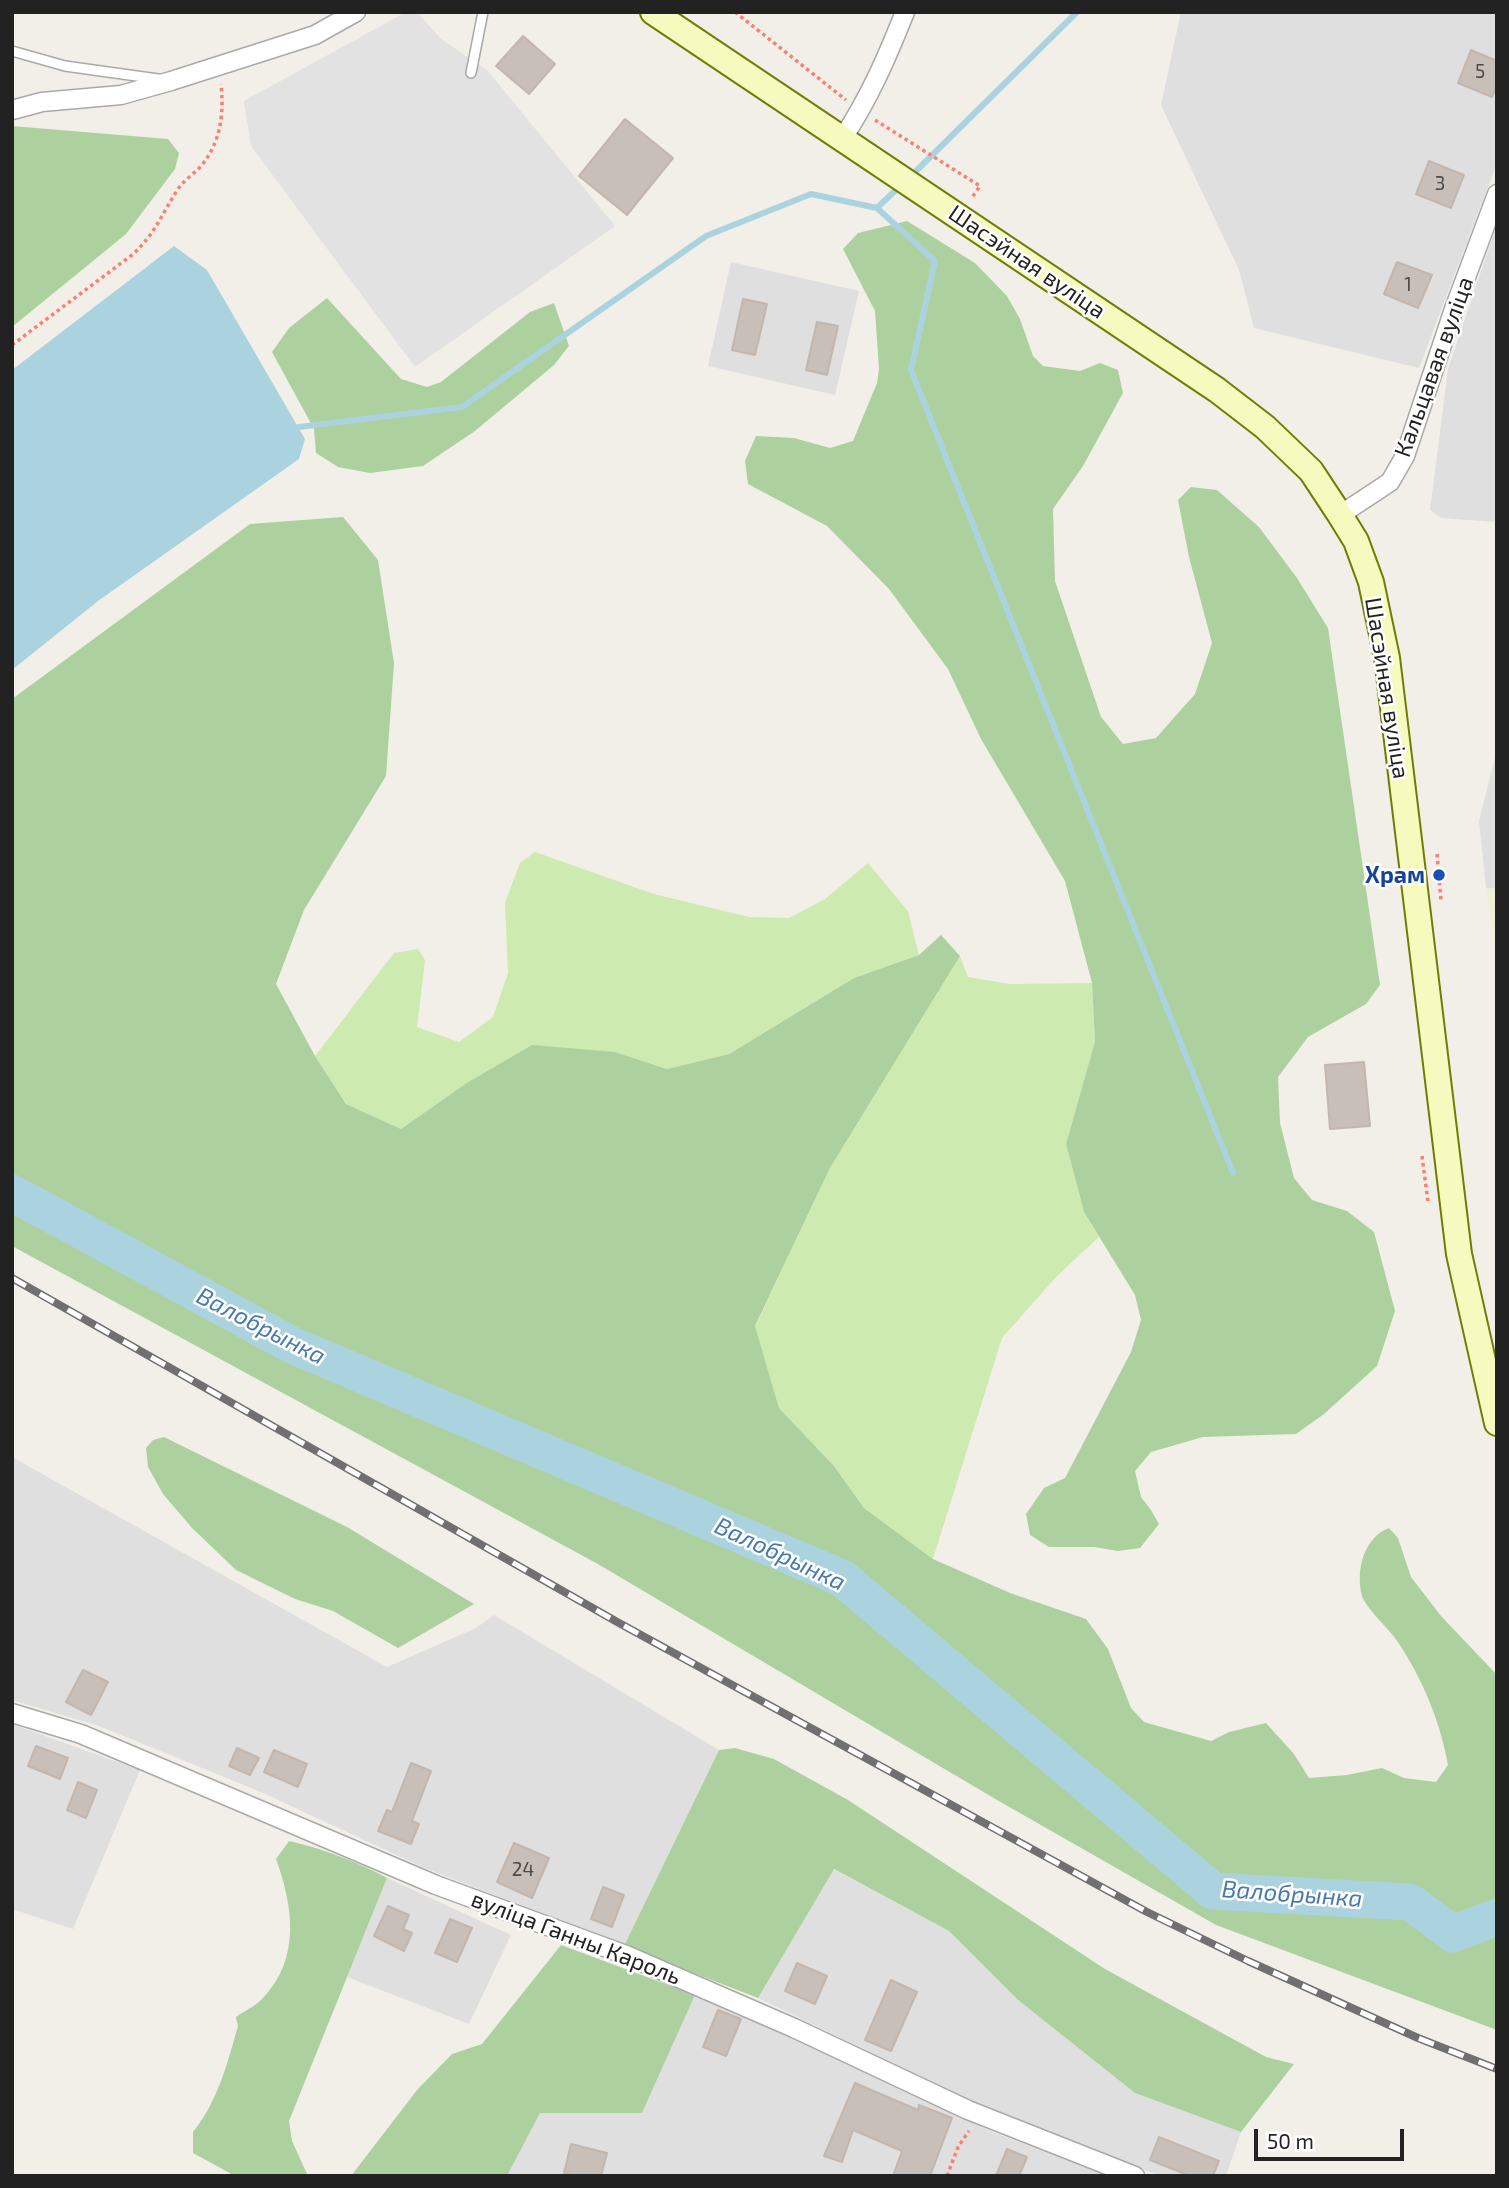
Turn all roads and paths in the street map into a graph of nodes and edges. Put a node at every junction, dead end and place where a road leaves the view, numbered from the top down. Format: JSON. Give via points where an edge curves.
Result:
{"nodes":[{"id":1,"x":356,"y":12,"type":"edge"},
{"id":2,"x":483,"y":12,"type":"edge"},
{"id":3,"x":653,"y":12,"type":"edge"},
{"id":4,"x":735,"y":12,"type":"edge"},
{"id":5,"x":905,"y":12,"type":"edge"},
{"id":6,"x":12,"y":51,"type":"edge"},
{"id":7,"x":220,"y":65,"type":"junction"},
{"id":8,"x":471,"y":73,"type":"dead end"},
{"id":9,"x":171,"y":81,"type":"junction"},
{"id":10,"x":12,"y":110,"type":"edge"},
{"id":11,"x":861,"y":111,"type":"junction"},
{"id":12,"x":846,"y":142,"type":"junction"},
{"id":13,"x":1497,"y":194,"type":"edge"},
{"id":14,"x":960,"y":216,"type":"junction"},
{"id":15,"x":12,"y":345,"type":"edge"},
{"id":16,"x":1340,"y":515,"type":"junction"},
{"id":17,"x":1437,"y":854,"type":"dead end"},
{"id":18,"x":1441,"y":901,"type":"dead end"},
{"id":19,"x":1422,"y":1156,"type":"dead end"},
{"id":20,"x":1428,"y":1202,"type":"dead end"},
{"id":21,"x":1497,"y":1423,"type":"edge"},
{"id":22,"x":12,"y":1713,"type":"edge"},
{"id":23,"x":980,"y":2114,"type":"junction"},
{"id":24,"x":947,"y":2176,"type":"edge"},
{"id":25,"x":1135,"y":2176,"type":"edge"}],
"edges":[{"from":1,"to":7,"type":"street","via":[[315,35]]},
{"from":2,"to":8,"type":"lane"},
{"from":3,"to":12,"type":"main road","name":"Шасэйная вуліца"},
{"from":4,"to":11,"type":"path"},
{"from":5,"to":11,"type":"street"},
{"from":6,"to":9,"type":"lane","via":[[65,66]]},
{"from":7,"to":9,"type":"street"},
{"from":7,"to":15,"type":"path","via":[[223,108],[216,146],[180,186],[149,239]]},
{"from":9,"to":10,"type":"street","via":[[121,95]]},
{"from":11,"to":12,"type":"street"},
{"from":11,"to":14,"type":"path","via":[[980,186]]},
{"from":12,"to":14,"type":"main road","name":"Шасэйная вуліца"},
{"from":13,"to":16,"type":"street","name":"Кальцавая вуліца","via":[[1405,456],[1390,482]]},
{"from":14,"to":16,"type":"main road","name":"Шасэйная вуліца","via":[[1265,427],[1311,471]]},
{"from":16,"to":21,"type":"main road","name":"Шасэйная вуліца","via":[[1356,541],[1371,582],[1387,658],[1459,1254]]},
{"from":17,"to":18,"type":"path"},
{"from":19,"to":20,"type":"path"},
{"from":22,"to":23,"type":"street","name":"вуліца Ганны Кароль","via":[[81,1734],[436,1885],[626,1955]]},
{"from":23,"to":24,"type":"path","via":[[958,2147]]},
{"from":23,"to":25,"type":"street","name":"вуліца Ганны Кароль"}]}
